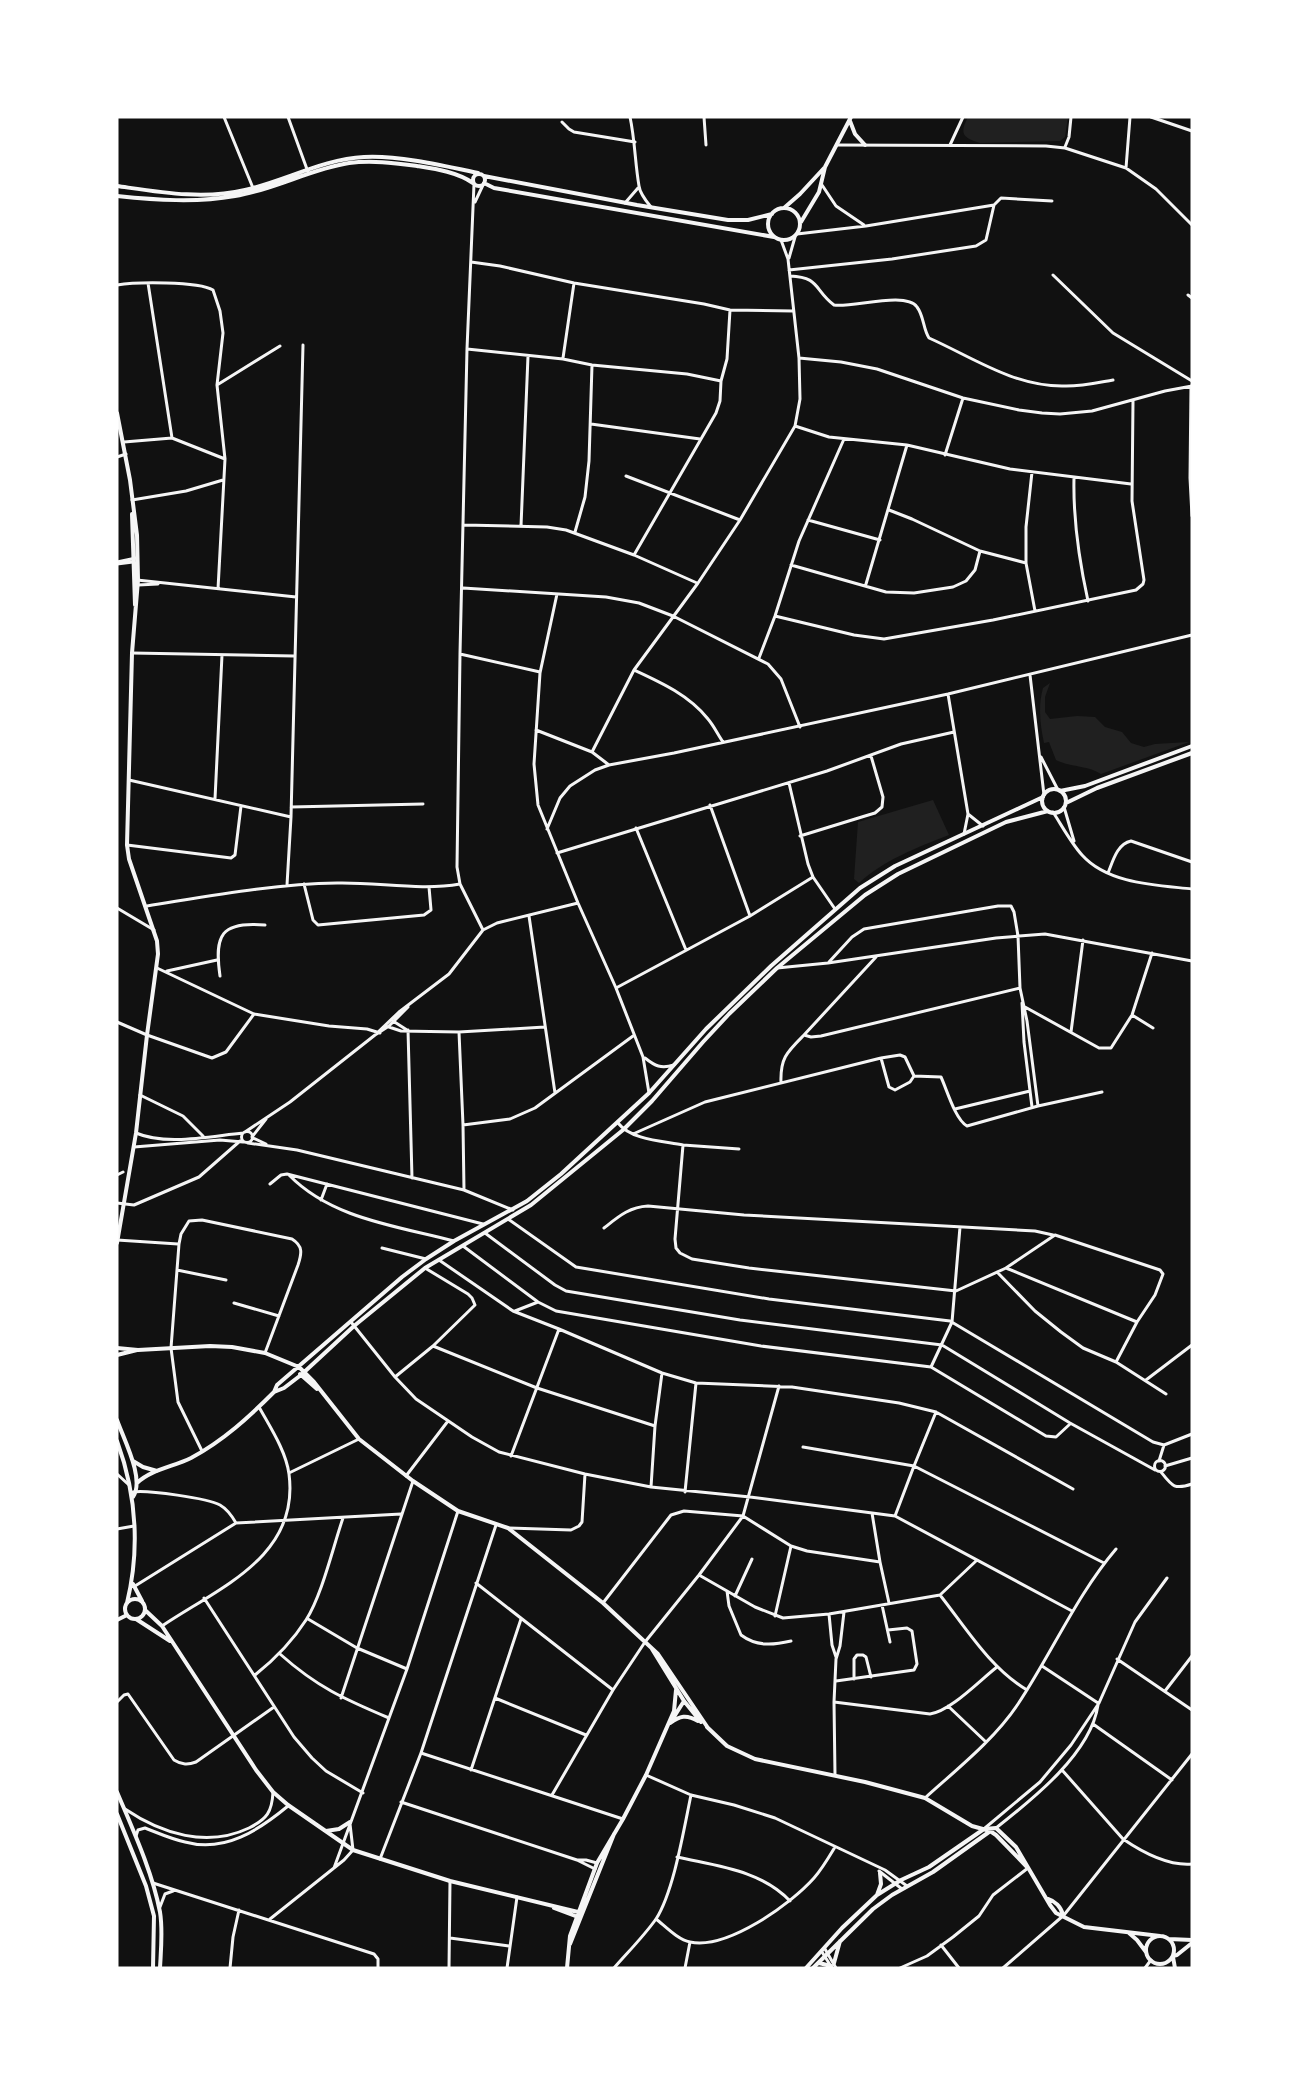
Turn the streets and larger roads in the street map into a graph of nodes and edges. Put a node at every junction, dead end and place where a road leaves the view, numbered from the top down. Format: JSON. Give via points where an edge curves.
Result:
{"nodes":[{"id":1,"x":224,"y":117,"type":"edge"},
{"id":2,"x":288,"y":117,"type":"edge"},
{"id":3,"x":630,"y":117,"type":"edge"},
{"id":4,"x":704,"y":117,"type":"edge"},
{"id":5,"x":963,"y":117,"type":"edge"},
{"id":6,"x":1071,"y":117,"type":"edge"},
{"id":7,"x":1130,"y":117,"type":"edge"},
{"id":8,"x":1151,"y":117,"type":"edge"},
{"id":9,"x":850,"y":119,"type":"edge"},
{"id":10,"x":562,"y":122,"type":"dead end"},
{"id":11,"x":1192,"y":131,"type":"edge"},
{"id":12,"x":634,"y":142,"type":"junction"},
{"id":13,"x":706,"y":145,"type":"dead end"},
{"id":14,"x":837,"y":145,"type":"junction"},
{"id":15,"x":865,"y":145,"type":"junction"},
{"id":16,"x":949,"y":146,"type":"junction"},
{"id":17,"x":1065,"y":148,"type":"junction"},
{"id":18,"x":825,"y":167,"type":"junction"},
{"id":19,"x":1126,"y":168,"type":"junction"},
{"id":20,"x":308,"y":172,"type":"junction"},
{"id":21,"x":478,"y":173,"type":"junction"},
{"id":22,"x":484,"y":176,"type":"junction"},
{"id":23,"x":474,"y":183,"type":"junction"},
{"id":24,"x":484,"y":184,"type":"junction"},
{"id":25,"x":822,"y":184,"type":"junction"},
{"id":26,"x":117,"y":186,"type":"edge"},
{"id":27,"x":639,"y":186,"type":"junction"},
{"id":28,"x":254,"y":190,"type":"junction"},
{"id":29,"x":117,"y":196,"type":"edge"},
{"id":30,"x":1052,"y":201,"type":"dead end"},
{"id":31,"x":475,"y":203,"type":"junction"},
{"id":32,"x":625,"y":203,"type":"junction"},
{"id":33,"x":994,"y":205,"type":"junction"},
{"id":34,"x":651,"y":208,"type":"junction"},
{"id":35,"x":784,"y":208,"type":"junction"},
{"id":36,"x":772,"y":214,"type":"junction"},
{"id":37,"x":800,"y":223,"type":"junction"},
{"id":38,"x":1192,"y":225,"type":"edge"},
{"id":39,"x":866,"y":226,"type":"junction"},
{"id":40,"x":796,"y":236,"type":"junction"},
{"id":41,"x":774,"y":237,"type":"junction"},
{"id":42,"x":781,"y":240,"type":"junction"},
{"id":43,"x":788,"y":260,"type":"junction"},
{"id":44,"x":471,"y":262,"type":"junction"},
{"id":45,"x":789,"y":270,"type":"junction"},
{"id":46,"x":1053,"y":275,"type":"dead end"},
{"id":47,"x":790,"y":276,"type":"junction"},
{"id":48,"x":148,"y":283,"type":"junction"},
{"id":49,"x":574,"y":283,"type":"junction"},
{"id":50,"x":117,"y":285,"type":"edge"},
{"id":51,"x":730,"y":310,"type":"junction"},
{"id":52,"x":794,"y":311,"type":"junction"},
{"id":53,"x":303,"y":345,"type":"dead end"},
{"id":54,"x":280,"y":346,"type":"dead end"},
{"id":55,"x":467,"y":350,"type":"junction"},
{"id":56,"x":528,"y":356,"type":"junction"},
{"id":57,"x":562,"y":358,"type":"junction"},
{"id":58,"x":799,"y":358,"type":"junction"},
{"id":59,"x":592,"y":365,"type":"junction"},
{"id":60,"x":1113,"y":380,"type":"dead end"},
{"id":61,"x":721,"y":381,"type":"junction"},
{"id":62,"x":1192,"y":384,"type":"edge"},
{"id":63,"x":217,"y":385,"type":"junction"},
{"id":64,"x":963,"y":398,"type":"junction"},
{"id":65,"x":1133,"y":401,"type":"junction"},
{"id":66,"x":117,"y":413,"type":"edge"},
{"id":67,"x":591,"y":424,"type":"junction"},
{"id":68,"x":795,"y":426,"type":"junction"},
{"id":69,"x":172,"y":438,"type":"junction"},
{"id":70,"x":700,"y":438,"type":"junction"},
{"id":71,"x":844,"y":438,"type":"junction"},
{"id":72,"x":124,"y":442,"type":"junction"},
{"id":73,"x":907,"y":445,"type":"junction"},
{"id":74,"x":126,"y":454,"type":"junction"},
{"id":75,"x":945,"y":455,"type":"junction"},
{"id":76,"x":117,"y":457,"type":"edge"},
{"id":77,"x":225,"y":459,"type":"junction"},
{"id":78,"x":1032,"y":472,"type":"junction"},
{"id":79,"x":626,"y":476,"type":"dead end"},
{"id":80,"x":1074,"y":477,"type":"junction"},
{"id":81,"x":1191,"y":478,"type":"edge"},
{"id":82,"x":223,"y":480,"type":"junction"},
{"id":83,"x":1131,"y":484,"type":"junction"},
{"id":84,"x":670,"y":492,"type":"junction"},
{"id":85,"x":132,"y":500,"type":"junction"},
{"id":86,"x":889,"y":510,"type":"junction"},
{"id":87,"x":1192,"y":516,"type":"edge"},
{"id":88,"x":808,"y":519,"type":"junction"},
{"id":89,"x":740,"y":520,"type":"junction"},
{"id":90,"x":464,"y":525,"type":"junction"},
{"id":91,"x":521,"y":526,"type":"junction"},
{"id":92,"x":574,"y":532,"type":"junction"},
{"id":93,"x":880,"y":540,"type":"junction"},
{"id":94,"x":980,"y":551,"type":"junction"},
{"id":95,"x":634,"y":555,"type":"junction"},
{"id":96,"x":135,"y":560,"type":"junction"},
{"id":97,"x":117,"y":563,"type":"edge"},
{"id":98,"x":1026,"y":563,"type":"junction"},
{"id":99,"x":791,"y":565,"type":"junction"},
{"id":100,"x":136,"y":583,"type":"junction"},
{"id":101,"x":698,"y":583,"type":"junction"},
{"id":102,"x":865,"y":585,"type":"junction"},
{"id":103,"x":462,"y":588,"type":"junction"},
{"id":104,"x":218,"y":589,"type":"junction"},
{"id":105,"x":557,"y":594,"type":"junction"},
{"id":106,"x":296,"y":597,"type":"junction"},
{"id":107,"x":1088,"y":601,"type":"junction"},
{"id":108,"x":1035,"y":611,"type":"junction"},
{"id":109,"x":673,"y":616,"type":"junction"},
{"id":110,"x":775,"y":616,"type":"junction"},
{"id":111,"x":1192,"y":635,"type":"edge"},
{"id":112,"x":132,"y":653,"type":"junction"},
{"id":113,"x":460,"y":654,"type":"junction"},
{"id":114,"x":222,"y":655,"type":"junction"},
{"id":115,"x":294,"y":656,"type":"junction"},
{"id":116,"x":759,"y":658,"type":"junction"},
{"id":117,"x":634,"y":670,"type":"junction"},
{"id":118,"x":540,"y":673,"type":"junction"},
{"id":119,"x":1030,"y":675,"type":"junction"},
{"id":120,"x":948,"y":694,"type":"junction"},
{"id":121,"x":800,"y":727,"type":"junction"},
{"id":122,"x":536,"y":730,"type":"junction"},
{"id":123,"x":954,"y":732,"type":"junction"},
{"id":124,"x":723,"y":742,"type":"junction"},
{"id":125,"x":1192,"y":746,"type":"edge"},
{"id":126,"x":1185,"y":749,"type":"junction"},
{"id":127,"x":592,"y":752,"type":"junction"},
{"id":128,"x":1191,"y":754,"type":"edge"},
{"id":129,"x":1040,"y":755,"type":"junction"},
{"id":130,"x":870,"y":756,"type":"junction"},
{"id":131,"x":609,"y":765,"type":"junction"},
{"id":132,"x":127,"y":780,"type":"junction"},
{"id":133,"x":789,"y":783,"type":"junction"},
{"id":134,"x":1059,"y":790,"type":"junction"},
{"id":135,"x":1043,"y":796,"type":"junction"},
{"id":136,"x":214,"y":799,"type":"junction"},
{"id":137,"x":423,"y":804,"type":"dead end"},
{"id":138,"x":710,"y":805,"type":"junction"},
{"id":139,"x":1065,"y":805,"type":"junction"},
{"id":140,"x":241,"y":806,"type":"junction"},
{"id":141,"x":291,"y":807,"type":"junction"},
{"id":142,"x":1051,"y":812,"type":"junction"},
{"id":143,"x":968,"y":814,"type":"junction"},
{"id":144,"x":291,"y":817,"type":"junction"},
{"id":145,"x":983,"y":826,"type":"junction"},
{"id":146,"x":636,"y":828,"type":"junction"},
{"id":147,"x":547,"y":829,"type":"junction"},
{"id":148,"x":964,"y":834,"type":"junction"},
{"id":149,"x":800,"y":836,"type":"junction"},
{"id":150,"x":127,"y":845,"type":"junction"},
{"id":151,"x":1075,"y":846,"type":"junction"},
{"id":152,"x":558,"y":853,"type":"junction"},
{"id":153,"x":1192,"y":861,"type":"edge"},
{"id":154,"x":1108,"y":873,"type":"junction"},
{"id":155,"x":813,"y":877,"type":"junction"},
{"id":156,"x":304,"y":884,"type":"junction"},
{"id":157,"x":460,"y":884,"type":"junction"},
{"id":158,"x":287,"y":885,"type":"junction"},
{"id":159,"x":429,"y":886,"type":"junction"},
{"id":160,"x":1192,"y":890,"type":"edge"},
{"id":161,"x":578,"y":903,"type":"junction"},
{"id":162,"x":147,"y":906,"type":"junction"},
{"id":163,"x":117,"y":908,"type":"edge"},
{"id":164,"x":835,"y":909,"type":"junction"},
{"id":165,"x":528,"y":916,"type":"junction"},
{"id":166,"x":750,"y":916,"type":"junction"},
{"id":167,"x":265,"y":925,"type":"dead end"},
{"id":168,"x":154,"y":930,"type":"junction"},
{"id":169,"x":483,"y":930,"type":"junction"},
{"id":170,"x":1018,"y":936,"type":"junction"},
{"id":171,"x":1083,"y":940,"type":"junction"},
{"id":172,"x":686,"y":950,"type":"junction"},
{"id":173,"x":1152,"y":953,"type":"junction"},
{"id":174,"x":876,"y":956,"type":"junction"},
{"id":175,"x":218,"y":960,"type":"junction"},
{"id":176,"x":1192,"y":961,"type":"edge"},
{"id":177,"x":828,"y":963,"type":"junction"},
{"id":178,"x":157,"y":968,"type":"junction"},
{"id":179,"x":777,"y":969,"type":"junction"},
{"id":180,"x":166,"y":972,"type":"junction"},
{"id":181,"x":220,"y":975,"type":"dead end"},
{"id":182,"x":616,"y":988,"type":"junction"},
{"id":183,"x":1020,"y":988,"type":"junction"},
{"id":184,"x":1022,"y":998,"type":"junction"},
{"id":185,"x":1025,"y":1007,"type":"junction"},
{"id":186,"x":254,"y":1014,"type":"junction"},
{"id":187,"x":1132,"y":1015,"type":"junction"},
{"id":188,"x":392,"y":1020,"type":"junction"},
{"id":189,"x":117,"y":1022,"type":"edge"},
{"id":190,"x":387,"y":1025,"type":"junction"},
{"id":191,"x":545,"y":1027,"type":"junction"},
{"id":192,"x":1153,"y":1028,"type":"dead end"},
{"id":193,"x":407,"y":1030,"type":"junction"},
{"id":194,"x":459,"y":1032,"type":"junction"},
{"id":195,"x":1071,"y":1032,"type":"junction"},
{"id":196,"x":377,"y":1033,"type":"junction"},
{"id":197,"x":147,"y":1035,"type":"junction"},
{"id":198,"x":804,"y":1035,"type":"junction"},
{"id":199,"x":634,"y":1036,"type":"junction"},
{"id":200,"x":1024,"y":1042,"type":"junction"},
{"id":201,"x":1029,"y":1042,"type":"junction"},
{"id":202,"x":1025,"y":1053,"type":"junction"},
{"id":203,"x":1030,"y":1053,"type":"junction"},
{"id":204,"x":643,"y":1057,"type":"junction"},
{"id":205,"x":881,"y":1058,"type":"junction"},
{"id":206,"x":674,"y":1064,"type":"junction"},
{"id":207,"x":914,"y":1076,"type":"junction"},
{"id":208,"x":781,"y":1083,"type":"junction"},
{"id":209,"x":1030,"y":1091,"type":"junction"},
{"id":210,"x":1102,"y":1092,"type":"dead end"},
{"id":211,"x":649,"y":1093,"type":"junction"},
{"id":212,"x":555,"y":1094,"type":"junction"},
{"id":213,"x":140,"y":1095,"type":"junction"},
{"id":214,"x":1038,"y":1106,"type":"junction"},
{"id":215,"x":1032,"y":1108,"type":"junction"},
{"id":216,"x":955,"y":1109,"type":"junction"},
{"id":217,"x":267,"y":1118,"type":"junction"},
{"id":218,"x":618,"y":1123,"type":"junction"},
{"id":219,"x":463,"y":1125,"type":"junction"},
{"id":220,"x":623,"y":1130,"type":"junction"},
{"id":221,"x":244,"y":1132,"type":"junction"},
{"id":222,"x":136,"y":1133,"type":"junction"},
{"id":223,"x":632,"y":1134,"type":"junction"},
{"id":224,"x":204,"y":1137,"type":"junction"},
{"id":225,"x":252,"y":1137,"type":"junction"},
{"id":226,"x":241,"y":1142,"type":"junction"},
{"id":227,"x":248,"y":1143,"type":"junction"},
{"id":228,"x":268,"y":1145,"type":"junction"},
{"id":229,"x":683,"y":1145,"type":"junction"},
{"id":230,"x":134,"y":1147,"type":"junction"},
{"id":231,"x":739,"y":1149,"type":"dead end"},
{"id":232,"x":123,"y":1172,"type":"dead end"},
{"id":233,"x":287,"y":1174,"type":"junction"},
{"id":234,"x":117,"y":1175,"type":"edge"},
{"id":235,"x":412,"y":1178,"type":"junction"},
{"id":236,"x":270,"y":1184,"type":"dead end"},
{"id":237,"x":327,"y":1184,"type":"junction"},
{"id":238,"x":464,"y":1190,"type":"junction"},
{"id":239,"x":321,"y":1200,"type":"junction"},
{"id":240,"x":117,"y":1203,"type":"edge"},
{"id":241,"x":124,"y":1205,"type":"junction"},
{"id":242,"x":513,"y":1209,"type":"junction"},
{"id":243,"x":679,"y":1209,"type":"junction"},
{"id":244,"x":508,"y":1219,"type":"junction"},
{"id":245,"x":485,"y":1224,"type":"junction"},
{"id":246,"x":960,"y":1227,"type":"junction"},
{"id":247,"x":604,"y":1228,"type":"dead end"},
{"id":248,"x":484,"y":1232,"type":"junction"},
{"id":249,"x":1054,"y":1235,"type":"junction"},
{"id":250,"x":117,"y":1241,"type":"edge"},
{"id":251,"x":454,"y":1241,"type":"junction"},
{"id":252,"x":179,"y":1244,"type":"junction"},
{"id":253,"x":462,"y":1245,"type":"junction"},
{"id":254,"x":382,"y":1248,"type":"dead end"},
{"id":255,"x":426,"y":1259,"type":"junction"},
{"id":256,"x":438,"y":1260,"type":"junction"},
{"id":257,"x":425,"y":1268,"type":"junction"},
{"id":258,"x":1006,"y":1268,"type":"junction"},
{"id":259,"x":177,"y":1270,"type":"junction"},
{"id":260,"x":997,"y":1272,"type":"junction"},
{"id":261,"x":226,"y":1280,"type":"dead end"},
{"id":262,"x":956,"y":1291,"type":"junction"},
{"id":263,"x":538,"y":1302,"type":"junction"},
{"id":264,"x":234,"y":1303,"type":"dead end"},
{"id":265,"x":513,"y":1311,"type":"junction"},
{"id":266,"x":279,"y":1316,"type":"junction"},
{"id":267,"x":952,"y":1322,"type":"junction"},
{"id":268,"x":1137,"y":1322,"type":"junction"},
{"id":269,"x":353,"y":1324,"type":"junction"},
{"id":270,"x":559,"y":1329,"type":"junction"},
{"id":271,"x":942,"y":1345,"type":"junction"},
{"id":272,"x":1192,"y":1345,"type":"edge"},
{"id":273,"x":433,"y":1346,"type":"junction"},
{"id":274,"x":117,"y":1348,"type":"edge"},
{"id":275,"x":171,"y":1348,"type":"junction"},
{"id":276,"x":138,"y":1350,"type":"junction"},
{"id":277,"x":265,"y":1353,"type":"junction"},
{"id":278,"x":117,"y":1355,"type":"edge"},
{"id":279,"x":1116,"y":1362,"type":"junction"},
{"id":280,"x":931,"y":1367,"type":"junction"},
{"id":281,"x":298,"y":1369,"type":"junction"},
{"id":282,"x":303,"y":1373,"type":"junction"},
{"id":283,"x":662,"y":1373,"type":"junction"},
{"id":284,"x":395,"y":1377,"type":"junction"},
{"id":285,"x":1146,"y":1380,"type":"junction"},
{"id":286,"x":696,"y":1383,"type":"junction"},
{"id":287,"x":779,"y":1386,"type":"junction"},
{"id":288,"x":537,"y":1388,"type":"junction"},
{"id":289,"x":274,"y":1392,"type":"junction"},
{"id":290,"x":1166,"y":1394,"type":"dead end"},
{"id":291,"x":259,"y":1407,"type":"junction"},
{"id":292,"x":936,"y":1412,"type":"junction"},
{"id":293,"x":117,"y":1420,"type":"edge"},
{"id":294,"x":448,"y":1422,"type":"junction"},
{"id":295,"x":1070,"y":1423,"type":"junction"},
{"id":296,"x":655,"y":1426,"type":"junction"},
{"id":297,"x":1192,"y":1434,"type":"edge"},
{"id":298,"x":359,"y":1439,"type":"junction"},
{"id":299,"x":117,"y":1441,"type":"edge"},
{"id":300,"x":1164,"y":1445,"type":"junction"},
{"id":301,"x":803,"y":1447,"type":"dead end"},
{"id":302,"x":202,"y":1451,"type":"junction"},
{"id":303,"x":512,"y":1456,"type":"junction"},
{"id":304,"x":1192,"y":1458,"type":"edge"},
{"id":305,"x":133,"y":1461,"type":"junction"},
{"id":306,"x":1159,"y":1461,"type":"junction"},
{"id":307,"x":914,"y":1466,"type":"junction"},
{"id":308,"x":1165,"y":1466,"type":"junction"},
{"id":309,"x":1155,"y":1470,"type":"junction"},
{"id":310,"x":158,"y":1471,"type":"junction"},
{"id":311,"x":1161,"y":1472,"type":"junction"},
{"id":312,"x":289,"y":1473,"type":"junction"},
{"id":313,"x":117,"y":1474,"type":"edge"},
{"id":314,"x":585,"y":1474,"type":"junction"},
{"id":315,"x":406,"y":1476,"type":"junction"},
{"id":316,"x":413,"y":1481,"type":"junction"},
{"id":317,"x":137,"y":1483,"type":"junction"},
{"id":318,"x":1192,"y":1484,"type":"edge"},
{"id":319,"x":129,"y":1485,"type":"junction"},
{"id":320,"x":651,"y":1487,"type":"junction"},
{"id":321,"x":1073,"y":1489,"type":"dead end"},
{"id":322,"x":137,"y":1491,"type":"junction"},
{"id":323,"x":130,"y":1492,"type":"junction"},
{"id":324,"x":685,"y":1492,"type":"junction"},
{"id":325,"x":750,"y":1497,"type":"junction"},
{"id":326,"x":133,"y":1498,"type":"junction"},
{"id":327,"x":458,"y":1511,"type":"junction"},
{"id":328,"x":872,"y":1513,"type":"junction"},
{"id":329,"x":401,"y":1514,"type":"junction"},
{"id":330,"x":743,"y":1516,"type":"junction"},
{"id":331,"x":895,"y":1516,"type":"junction"},
{"id":332,"x":343,"y":1518,"type":"junction"},
{"id":333,"x":285,"y":1519,"type":"junction"},
{"id":334,"x":236,"y":1523,"type":"junction"},
{"id":335,"x":496,"y":1525,"type":"junction"},
{"id":336,"x":134,"y":1526,"type":"junction"},
{"id":337,"x":508,"y":1528,"type":"junction"},
{"id":338,"x":117,"y":1529,"type":"edge"},
{"id":339,"x":791,"y":1546,"type":"junction"},
{"id":340,"x":1116,"y":1549,"type":"dead end"},
{"id":341,"x":752,"y":1559,"type":"dead end"},
{"id":342,"x":976,"y":1561,"type":"junction"},
{"id":343,"x":880,"y":1562,"type":"junction"},
{"id":344,"x":1104,"y":1563,"type":"junction"},
{"id":345,"x":699,"y":1575,"type":"junction"},
{"id":346,"x":1167,"y":1578,"type":"dead end"},
{"id":347,"x":476,"y":1583,"type":"junction"},
{"id":348,"x":134,"y":1585,"type":"junction"},
{"id":349,"x":727,"y":1591,"type":"junction"},
{"id":350,"x":940,"y":1595,"type":"junction"},
{"id":351,"x":735,"y":1596,"type":"junction"},
{"id":352,"x":204,"y":1598,"type":"junction"},
{"id":353,"x":142,"y":1602,"type":"junction"},
{"id":354,"x":127,"y":1603,"type":"junction"},
{"id":355,"x":603,"y":1603,"type":"junction"},
{"id":356,"x":889,"y":1603,"type":"junction"},
{"id":357,"x":882,"y":1605,"type":"junction"},
{"id":358,"x":145,"y":1610,"type":"junction"},
{"id":359,"x":1072,"y":1611,"type":"junction"},
{"id":360,"x":844,"y":1612,"type":"junction"},
{"id":361,"x":829,"y":1614,"type":"junction"},
{"id":362,"x":128,"y":1615,"type":"junction"},
{"id":363,"x":775,"y":1617,"type":"junction"},
{"id":364,"x":308,"y":1618,"type":"junction"},
{"id":365,"x":136,"y":1619,"type":"junction"},
{"id":366,"x":521,"y":1619,"type":"junction"},
{"id":367,"x":117,"y":1620,"type":"edge"},
{"id":368,"x":162,"y":1626,"type":"junction"},
{"id":369,"x":888,"y":1630,"type":"junction"},
{"id":370,"x":791,"y":1641,"type":"dead end"},
{"id":371,"x":645,"y":1642,"type":"junction"},
{"id":372,"x":890,"y":1642,"type":"dead end"},
{"id":373,"x":176,"y":1647,"type":"junction"},
{"id":374,"x":357,"y":1648,"type":"junction"},
{"id":375,"x":651,"y":1648,"type":"junction"},
{"id":376,"x":280,"y":1654,"type":"junction"},
{"id":377,"x":1192,"y":1656,"type":"edge"},
{"id":378,"x":837,"y":1659,"type":"junction"},
{"id":379,"x":1117,"y":1659,"type":"junction"},
{"id":380,"x":1042,"y":1666,"type":"junction"},
{"id":381,"x":997,"y":1667,"type":"junction"},
{"id":382,"x":406,"y":1669,"type":"junction"},
{"id":383,"x":255,"y":1675,"type":"junction"},
{"id":384,"x":871,"y":1677,"type":"junction"},
{"id":385,"x":854,"y":1679,"type":"junction"},
{"id":386,"x":836,"y":1681,"type":"junction"},
{"id":387,"x":676,"y":1689,"type":"junction"},
{"id":388,"x":613,"y":1690,"type":"junction"},
{"id":389,"x":1027,"y":1690,"type":"junction"},
{"id":390,"x":1165,"y":1691,"type":"junction"},
{"id":391,"x":684,"y":1692,"type":"junction"},
{"id":392,"x":341,"y":1698,"type":"junction"},
{"id":393,"x":495,"y":1698,"type":"junction"},
{"id":394,"x":684,"y":1701,"type":"junction"},
{"id":395,"x":117,"y":1702,"type":"edge"},
{"id":396,"x":834,"y":1702,"type":"junction"},
{"id":397,"x":1099,"y":1703,"type":"junction"},
{"id":398,"x":948,"y":1706,"type":"junction"},
{"id":399,"x":274,"y":1707,"type":"junction"},
{"id":400,"x":1192,"y":1710,"type":"edge"},
{"id":401,"x":389,"y":1718,"type":"junction"},
{"id":402,"x":669,"y":1724,"type":"junction"},
{"id":403,"x":1093,"y":1724,"type":"junction"},
{"id":404,"x":708,"y":1728,"type":"junction"},
{"id":405,"x":234,"y":1735,"type":"junction"},
{"id":406,"x":586,"y":1735,"type":"junction"},
{"id":407,"x":986,"y":1742,"type":"junction"},
{"id":408,"x":421,"y":1753,"type":"junction"},
{"id":409,"x":1192,"y":1754,"type":"edge"},
{"id":410,"x":471,"y":1770,"type":"junction"},
{"id":411,"x":1062,"y":1770,"type":"junction"},
{"id":412,"x":646,"y":1775,"type":"junction"},
{"id":413,"x":835,"y":1775,"type":"junction"},
{"id":414,"x":1172,"y":1780,"type":"junction"},
{"id":415,"x":117,"y":1792,"type":"edge"},
{"id":416,"x":273,"y":1792,"type":"junction"},
{"id":417,"x":363,"y":1793,"type":"junction"},
{"id":418,"x":552,"y":1795,"type":"junction"},
{"id":419,"x":691,"y":1795,"type":"junction"},
{"id":420,"x":926,"y":1798,"type":"junction"},
{"id":421,"x":401,"y":1802,"type":"junction"},
{"id":422,"x":288,"y":1805,"type":"junction"},
{"id":423,"x":124,"y":1808,"type":"junction"},
{"id":424,"x":117,"y":1814,"type":"edge"},
{"id":425,"x":623,"y":1819,"type":"junction"},
{"id":426,"x":350,"y":1822,"type":"junction"},
{"id":427,"x":117,"y":1827,"type":"edge"},
{"id":428,"x":996,"y":1828,"type":"junction"},
{"id":429,"x":123,"y":1829,"type":"junction"},
{"id":430,"x":984,"y":1829,"type":"junction"},
{"id":431,"x":990,"y":1831,"type":"junction"},
{"id":432,"x":326,"y":1832,"type":"junction"},
{"id":433,"x":135,"y":1838,"type":"junction"},
{"id":434,"x":1123,"y":1839,"type":"junction"},
{"id":435,"x":343,"y":1843,"type":"junction"},
{"id":436,"x":836,"y":1847,"type":"junction"},
{"id":437,"x":353,"y":1850,"type":"junction"},
{"id":438,"x":677,"y":1857,"type":"junction"},
{"id":439,"x":380,"y":1859,"type":"junction"},
{"id":440,"x":1192,"y":1864,"type":"edge"},
{"id":441,"x":598,"y":1867,"type":"junction"},
{"id":442,"x":334,"y":1868,"type":"junction"},
{"id":443,"x":876,"y":1868,"type":"junction"},
{"id":444,"x":1028,"y":1868,"type":"junction"},
{"id":445,"x":880,"y":1873,"type":"junction"},
{"id":446,"x":901,"y":1880,"type":"junction"},
{"id":447,"x":450,"y":1881,"type":"junction"},
{"id":448,"x":152,"y":1882,"type":"junction"},
{"id":449,"x":895,"y":1884,"type":"junction"},
{"id":450,"x":907,"y":1886,"type":"junction"},
{"id":451,"x":902,"y":1889,"type":"junction"},
{"id":452,"x":175,"y":1891,"type":"junction"},
{"id":453,"x":877,"y":1895,"type":"junction"},
{"id":454,"x":517,"y":1898,"type":"junction"},
{"id":455,"x":790,"y":1901,"type":"junction"},
{"id":456,"x":239,"y":1910,"type":"junction"},
{"id":457,"x":160,"y":1912,"type":"junction"},
{"id":458,"x":579,"y":1915,"type":"junction"},
{"id":459,"x":1064,"y":1915,"type":"junction"},
{"id":460,"x":656,"y":1919,"type":"junction"},
{"id":461,"x":270,"y":1920,"type":"junction"},
{"id":462,"x":1128,"y":1933,"type":"junction"},
{"id":463,"x":1160,"y":1936,"type":"junction"},
{"id":464,"x":450,"y":1938,"type":"junction"},
{"id":465,"x":841,"y":1938,"type":"junction"},
{"id":466,"x":1167,"y":1938,"type":"junction"},
{"id":467,"x":690,"y":1942,"type":"junction"},
{"id":468,"x":1192,"y":1942,"type":"edge"},
{"id":469,"x":509,"y":1946,"type":"junction"},
{"id":470,"x":941,"y":1946,"type":"junction"},
{"id":471,"x":823,"y":1951,"type":"junction"},
{"id":472,"x":1147,"y":1954,"type":"junction"},
{"id":473,"x":827,"y":1955,"type":"junction"},
{"id":474,"x":1173,"y":1956,"type":"junction"},
{"id":475,"x":1152,"y":1961,"type":"junction"},
{"id":476,"x":818,"y":1963,"type":"junction"},
{"id":477,"x":833,"y":1966,"type":"edge"},
{"id":478,"x":153,"y":1968,"type":"edge"},
{"id":479,"x":160,"y":1968,"type":"edge"},
{"id":480,"x":230,"y":1968,"type":"edge"},
{"id":481,"x":378,"y":1968,"type":"edge"},
{"id":482,"x":449,"y":1968,"type":"edge"},
{"id":483,"x":507,"y":1968,"type":"edge"},
{"id":484,"x":567,"y":1968,"type":"edge"},
{"id":485,"x":614,"y":1968,"type":"edge"},
{"id":486,"x":685,"y":1968,"type":"edge"},
{"id":487,"x":806,"y":1968,"type":"edge"},
{"id":488,"x":813,"y":1968,"type":"edge"},
{"id":489,"x":900,"y":1968,"type":"edge"},
{"id":490,"x":959,"y":1968,"type":"edge"},
{"id":491,"x":1003,"y":1968,"type":"edge"},
{"id":492,"x":1145,"y":1968,"type":"edge"},
{"id":493,"x":1158,"y":1968,"type":"edge"},
{"id":494,"x":1175,"y":1968,"type":"edge"}],
"edges":[{"from":1,"to":28,"type":"street"},
{"from":2,"to":20,"type":"street"},
{"from":3,"to":12,"type":"street"},
{"from":4,"to":13,"type":"street"},
{"from":5,"to":16,"type":"street"},
{"from":6,"to":17,"type":"street"},
{"from":7,"to":19,"type":"street"},
{"from":8,"to":11,"type":"street"},
{"from":9,"to":14,"type":"street"},
{"from":9,"to":15,"type":"street","via":[[855,134]]},
{"from":10,"to":12,"type":"street","via":[[574,132]]},
{"from":12,"to":27,"type":"street"},
{"from":14,"to":15,"type":"street"},
{"from":14,"to":18,"type":"street"},
{"from":15,"to":16,"type":"street"},
{"from":16,"to":17,"type":"street"},
{"from":17,"to":19,"type":"street"},
{"from":18,"to":25,"type":"street"},
{"from":18,"to":35,"type":"street"},
{"from":19,"to":38,"type":"street","via":[[1156,189]]},
{"from":20,"to":21,"type":"street","via":[[340,160],[372,157]]},
{"from":20,"to":23,"type":"street","via":[[376,161],[452,173]]},
{"from":20,"to":28,"type":"street"},
{"from":21,"to":22,"type":"street"},
{"from":21,"to":23,"type":"street","via":[[473,177]]},
{"from":22,"to":24,"type":"street"},
{"from":22,"to":32,"type":"street"},
{"from":23,"to":24,"type":"street"},
{"from":23,"to":31,"type":"street"},
{"from":24,"to":31,"type":"street"},
{"from":24,"to":41,"type":"street"},
{"from":25,"to":37,"type":"street"},
{"from":25,"to":39,"type":"street","via":[[836,206]]},
{"from":26,"to":28,"type":"street","via":[[199,195]]},
{"from":27,"to":32,"type":"street"},
{"from":27,"to":34,"type":"street"},
{"from":28,"to":29,"type":"street","via":[[193,201]]},
{"from":30,"to":33,"type":"street","via":[[1006,197]]},
{"from":31,"to":44,"type":"street"},
{"from":32,"to":34,"type":"street"},
{"from":33,"to":39,"type":"street"},
{"from":33,"to":45,"type":"street","via":[[988,236],[976,246]]},
{"from":34,"to":36,"type":"street","via":[[738,220]]},
{"from":35,"to":36,"type":"street"},
{"from":35,"to":37,"type":"street","via":[[796,213]]},
{"from":36,"to":41,"type":"street","via":[[768,226]]},
{"from":37,"to":40,"type":"street"},
{"from":39,"to":40,"type":"street"},
{"from":40,"to":42,"type":"street"},
{"from":40,"to":43,"type":"street"},
{"from":41,"to":42,"type":"street"},
{"from":42,"to":43,"type":"street"},
{"from":43,"to":45,"type":"street"},
{"from":44,"to":49,"type":"street"},
{"from":44,"to":55,"type":"street"},
{"from":45,"to":47,"type":"street"},
{"from":46,"to":62,"type":"street","via":[[1113,333]]},
{"from":47,"to":52,"type":"street"},
{"from":47,"to":60,"type":"street","via":[[813,281],[834,305],[912,303],[918,308],[929,338],[1015,377],[1065,386]]},
{"from":48,"to":50,"type":"street"},
{"from":48,"to":63,"type":"street","via":[[213,290],[223,333]]},
{"from":48,"to":69,"type":"street"},
{"from":49,"to":51,"type":"street"},
{"from":49,"to":57,"type":"street"},
{"from":51,"to":52,"type":"street"},
{"from":51,"to":61,"type":"street","via":[[727,359]]},
{"from":52,"to":58,"type":"street"},
{"from":53,"to":106,"type":"street"},
{"from":54,"to":63,"type":"street"},
{"from":55,"to":56,"type":"street"},
{"from":55,"to":90,"type":"street"},
{"from":56,"to":57,"type":"street"},
{"from":56,"to":91,"type":"street"},
{"from":57,"to":59,"type":"street"},
{"from":58,"to":64,"type":"street","via":[[877,369]]},
{"from":58,"to":68,"type":"street","via":[[800,399]]},
{"from":59,"to":61,"type":"street"},
{"from":59,"to":67,"type":"street"},
{"from":61,"to":70,"type":"street","via":[[716,413]]},
{"from":62,"to":65,"type":"street"},
{"from":62,"to":81,"type":"street"},
{"from":63,"to":77,"type":"street"},
{"from":64,"to":65,"type":"street","via":[[1060,414]]},
{"from":64,"to":75,"type":"street"},
{"from":65,"to":83,"type":"street"},
{"from":66,"to":72,"type":"street"},
{"from":67,"to":70,"type":"street"},
{"from":67,"to":92,"type":"street","via":[[585,497]]},
{"from":68,"to":71,"type":"street"},
{"from":68,"to":89,"type":"street"},
{"from":69,"to":72,"type":"street"},
{"from":69,"to":77,"type":"street"},
{"from":70,"to":84,"type":"street"},
{"from":71,"to":73,"type":"street"},
{"from":71,"to":88,"type":"street"},
{"from":72,"to":74,"type":"street"},
{"from":73,"to":75,"type":"street"},
{"from":73,"to":86,"type":"street"},
{"from":74,"to":76,"type":"street"},
{"from":74,"to":85,"type":"street"},
{"from":75,"to":78,"type":"street"},
{"from":77,"to":82,"type":"street"},
{"from":78,"to":80,"type":"street"},
{"from":78,"to":98,"type":"street"},
{"from":79,"to":84,"type":"street"},
{"from":80,"to":83,"type":"street"},
{"from":80,"to":107,"type":"street","via":[[1075,526]]},
{"from":81,"to":87,"type":"street"},
{"from":82,"to":85,"type":"street"},
{"from":82,"to":104,"type":"street"},
{"from":83,"to":107,"type":"street","via":[[1143,584],[1127,593]]},
{"from":84,"to":89,"type":"street"},
{"from":84,"to":95,"type":"street"},
{"from":85,"to":96,"type":"street"},
{"from":86,"to":93,"type":"street"},
{"from":86,"to":94,"type":"street"},
{"from":88,"to":93,"type":"street"},
{"from":88,"to":99,"type":"street"},
{"from":89,"to":101,"type":"street"},
{"from":90,"to":91,"type":"street"},
{"from":90,"to":103,"type":"street"},
{"from":91,"to":92,"type":"street"},
{"from":92,"to":95,"type":"street"},
{"from":93,"to":102,"type":"street"},
{"from":94,"to":98,"type":"street"},
{"from":94,"to":102,"type":"street","via":[[970,577],[953,586],[899,594]]},
{"from":95,"to":101,"type":"street"},
{"from":96,"to":97,"type":"street"},
{"from":96,"to":100,"type":"street"},
{"from":98,"to":108,"type":"street"},
{"from":99,"to":102,"type":"street"},
{"from":99,"to":110,"type":"street"},
{"from":100,"to":104,"type":"street"},
{"from":100,"to":112,"type":"street"},
{"from":101,"to":109,"type":"street"},
{"from":103,"to":105,"type":"street"},
{"from":103,"to":113,"type":"street"},
{"from":104,"to":106,"type":"street"},
{"from":105,"to":109,"type":"street","via":[[623,600]]},
{"from":105,"to":118,"type":"street"},
{"from":106,"to":115,"type":"street"},
{"from":107,"to":108,"type":"street"},
{"from":108,"to":110,"type":"street","via":[[884,639]]},
{"from":109,"to":116,"type":"street"},
{"from":109,"to":117,"type":"street"},
{"from":110,"to":116,"type":"street"},
{"from":111,"to":119,"type":"street"},
{"from":112,"to":114,"type":"street"},
{"from":112,"to":132,"type":"street"},
{"from":113,"to":118,"type":"street"},
{"from":113,"to":157,"type":"street"},
{"from":114,"to":115,"type":"street"},
{"from":114,"to":136,"type":"street"},
{"from":115,"to":141,"type":"street"},
{"from":116,"to":121,"type":"street","via":[[781,679]]},
{"from":117,"to":124,"type":"street","via":[[687,698],[709,720]]},
{"from":117,"to":127,"type":"street"},
{"from":118,"to":122,"type":"street"},
{"from":119,"to":120,"type":"street"},
{"from":119,"to":129,"type":"street"},
{"from":120,"to":121,"type":"street"},
{"from":120,"to":123,"type":"street"},
{"from":121,"to":124,"type":"street"},
{"from":122,"to":127,"type":"street"},
{"from":122,"to":147,"type":"street","via":[[536,791]]},
{"from":123,"to":130,"type":"street","via":[[901,744]]},
{"from":123,"to":143,"type":"street"},
{"from":124,"to":131,"type":"street"},
{"from":125,"to":126,"type":"street"},
{"from":126,"to":128,"type":"street"},
{"from":126,"to":134,"type":"street","via":[[1085,786]]},
{"from":127,"to":131,"type":"street"},
{"from":128,"to":139,"type":"street","via":[[1097,788]]},
{"from":129,"to":134,"type":"street"},
{"from":129,"to":135,"type":"street"},
{"from":130,"to":133,"type":"street"},
{"from":130,"to":149,"type":"street","via":[[883,796],[882,807]]},
{"from":131,"to":147,"type":"street","via":[[570,786],[560,798]]},
{"from":132,"to":136,"type":"street"},
{"from":132,"to":150,"type":"street"},
{"from":133,"to":138,"type":"street"},
{"from":133,"to":149,"type":"street"},
{"from":134,"to":135,"type":"street"},
{"from":134,"to":139,"type":"street","via":[[1065,796]]},
{"from":135,"to":142,"type":"street","via":[[1044,807]]},
{"from":135,"to":145,"type":"street"},
{"from":136,"to":140,"type":"street"},
{"from":137,"to":141,"type":"street"},
{"from":138,"to":146,"type":"street"},
{"from":138,"to":166,"type":"street"},
{"from":139,"to":142,"type":"street"},
{"from":139,"to":151,"type":"street"},
{"from":140,"to":144,"type":"street"},
{"from":140,"to":150,"type":"street","via":[[235,855],[231,858]]},
{"from":141,"to":144,"type":"street"},
{"from":142,"to":151,"type":"street"},
{"from":142,"to":179,"type":"street","via":[[1006,822],[898,874],[840,914]]},
{"from":143,"to":145,"type":"street"},
{"from":143,"to":148,"type":"street"},
{"from":144,"to":158,"type":"street"},
{"from":145,"to":148,"type":"street"},
{"from":146,"to":152,"type":"street"},
{"from":146,"to":172,"type":"street"},
{"from":147,"to":152,"type":"street"},
{"from":148,"to":164,"type":"street","via":[[877,877]]},
{"from":149,"to":155,"type":"street"},
{"from":150,"to":162,"type":"street"},
{"from":151,"to":154,"type":"street","via":[[1093,865]]},
{"from":152,"to":161,"type":"street"},
{"from":153,"to":154,"type":"street","via":[[1131,840],[1119,848]]},
{"from":154,"to":160,"type":"street"},
{"from":155,"to":164,"type":"street"},
{"from":155,"to":166,"type":"street"},
{"from":156,"to":158,"type":"street"},
{"from":156,"to":159,"type":"street"},
{"from":156,"to":159,"type":"street","via":[[313,920],[318,925],[424,915],[431,910]]},
{"from":157,"to":159,"type":"street"},
{"from":157,"to":169,"type":"street"},
{"from":158,"to":162,"type":"street"},
{"from":161,"to":165,"type":"street"},
{"from":161,"to":182,"type":"street"},
{"from":162,"to":168,"type":"street"},
{"from":163,"to":168,"type":"street"},
{"from":164,"to":206,"type":"street","via":[[771,966]]},
{"from":165,"to":169,"type":"street"},
{"from":165,"to":191,"type":"street"},
{"from":166,"to":172,"type":"street"},
{"from":167,"to":175,"type":"street","via":[[243,925],[223,933]]},
{"from":168,"to":178,"type":"street"},
{"from":169,"to":188,"type":"street","via":[[449,974]]},
{"from":170,"to":171,"type":"street","via":[[1045,934]]},
{"from":170,"to":174,"type":"street"},
{"from":170,"to":177,"type":"street","via":[[1012,908],[998,906],[864,929]]},
{"from":170,"to":183,"type":"street"},
{"from":171,"to":173,"type":"street"},
{"from":171,"to":195,"type":"street"},
{"from":172,"to":182,"type":"street"},
{"from":173,"to":176,"type":"street"},
{"from":173,"to":187,"type":"street"},
{"from":174,"to":177,"type":"street"},
{"from":174,"to":198,"type":"street"},
{"from":175,"to":180,"type":"street"},
{"from":175,"to":181,"type":"street"},
{"from":177,"to":179,"type":"street"},
{"from":178,"to":180,"type":"street"},
{"from":178,"to":197,"type":"street"},
{"from":179,"to":220,"type":"street","via":[[711,1032]]},
{"from":180,"to":186,"type":"street"},
{"from":182,"to":199,"type":"street"},
{"from":183,"to":184,"type":"street"},
{"from":183,"to":198,"type":"street","via":[[821,1036]]},
{"from":184,"to":185,"type":"street"},
{"from":184,"to":200,"type":"street"},
{"from":185,"to":195,"type":"street"},
{"from":185,"to":201,"type":"street"},
{"from":186,"to":196,"type":"street"},
{"from":186,"to":197,"type":"street","via":[[218,1057],[205,1057]]},
{"from":187,"to":192,"type":"street"},
{"from":187,"to":195,"type":"street","via":[[1114,1046],[1108,1049]]},
{"from":188,"to":190,"type":"street"},
{"from":188,"to":193,"type":"street"},
{"from":189,"to":197,"type":"street"},
{"from":190,"to":193,"type":"street"},
{"from":190,"to":196,"type":"street"},
{"from":191,"to":194,"type":"street"},
{"from":191,"to":212,"type":"street"},
{"from":193,"to":194,"type":"street"},
{"from":193,"to":235,"type":"street"},
{"from":194,"to":219,"type":"street"},
{"from":196,"to":217,"type":"street"},
{"from":197,"to":213,"type":"street"},
{"from":198,"to":208,"type":"street","via":[[782,1061]]},
{"from":199,"to":204,"type":"street"},
{"from":199,"to":212,"type":"street"},
{"from":200,"to":201,"type":"street"},
{"from":200,"to":202,"type":"street"},
{"from":201,"to":203,"type":"street"},
{"from":202,"to":203,"type":"street"},
{"from":202,"to":209,"type":"street"},
{"from":203,"to":214,"type":"street"},
{"from":204,"to":206,"type":"street","via":[[664,1068]]},
{"from":204,"to":211,"type":"street"},
{"from":205,"to":207,"type":"street","via":[[903,1056]]},
{"from":205,"to":207,"type":"street","via":[[891,1089],[906,1084]]},
{"from":205,"to":208,"type":"street"},
{"from":206,"to":211,"type":"street"},
{"from":207,"to":216,"type":"street","via":[[941,1077]]},
{"from":208,"to":223,"type":"street","via":[[705,1102]]},
{"from":209,"to":215,"type":"street"},
{"from":209,"to":216,"type":"street"},
{"from":210,"to":214,"type":"street"},
{"from":211,"to":218,"type":"street"},
{"from":212,"to":219,"type":"street","via":[[519,1116]]},
{"from":213,"to":222,"type":"street"},
{"from":213,"to":224,"type":"street","via":[[183,1116]]},
{"from":214,"to":215,"type":"street"},
{"from":215,"to":216,"type":"street","via":[[967,1126]]},
{"from":217,"to":221,"type":"street"},
{"from":217,"to":225,"type":"street"},
{"from":218,"to":220,"type":"street"},
{"from":218,"to":242,"type":"street","via":[[539,1192]]},
{"from":219,"to":238,"type":"street"},
{"from":220,"to":223,"type":"street"},
{"from":220,"to":244,"type":"street"},
{"from":221,"to":224,"type":"street"},
{"from":221,"to":225,"type":"street"},
{"from":221,"to":226,"type":"street"},
{"from":222,"to":224,"type":"street","via":[[158,1139]]},
{"from":222,"to":230,"type":"street"},
{"from":223,"to":229,"type":"street"},
{"from":225,"to":227,"type":"street"},
{"from":225,"to":228,"type":"street"},
{"from":226,"to":227,"type":"street"},
{"from":226,"to":230,"type":"street"},
{"from":226,"to":241,"type":"street","via":[[200,1177],[134,1205]]},
{"from":227,"to":228,"type":"street"},
{"from":228,"to":235,"type":"street"},
{"from":229,"to":231,"type":"street"},
{"from":229,"to":243,"type":"street"},
{"from":230,"to":241,"type":"street"},
{"from":232,"to":234,"type":"street"},
{"from":233,"to":236,"type":"street","via":[[281,1174]]},
{"from":233,"to":237,"type":"street"},
{"from":233,"to":239,"type":"street"},
{"from":235,"to":238,"type":"street"},
{"from":237,"to":239,"type":"street"},
{"from":237,"to":245,"type":"street"},
{"from":238,"to":242,"type":"street"},
{"from":239,"to":251,"type":"street","via":[[348,1214]]},
{"from":240,"to":241,"type":"street"},
{"from":241,"to":250,"type":"street"},
{"from":242,"to":245,"type":"street"},
{"from":243,"to":246,"type":"street"},
{"from":243,"to":247,"type":"street","via":[[637,1206]]},
{"from":243,"to":262,"type":"street","via":[[676,1248],[692,1259]]},
{"from":244,"to":248,"type":"street"},
{"from":244,"to":267,"type":"street","via":[[576,1267],[769,1299]]},
{"from":245,"to":251,"type":"street"},
{"from":246,"to":249,"type":"street"},
{"from":246,"to":262,"type":"street"},
{"from":248,"to":253,"type":"street"},
{"from":248,"to":271,"type":"street","via":[[566,1291],[740,1320]]},
{"from":249,"to":258,"type":"street"},
{"from":249,"to":268,"type":"street","via":[[1161,1270],[1159,1287]]},
{"from":250,"to":252,"type":"street"},
{"from":251,"to":255,"type":"street"},
{"from":252,"to":259,"type":"street"},
{"from":252,"to":266,"type":"street","via":[[186,1224],[196,1219],[300,1245],[301,1254]]},
{"from":253,"to":256,"type":"street"},
{"from":253,"to":263,"type":"street"},
{"from":254,"to":255,"type":"street"},
{"from":255,"to":269,"type":"street"},
{"from":256,"to":257,"type":"street"},
{"from":256,"to":265,"type":"street"},
{"from":257,"to":269,"type":"street"},
{"from":257,"to":273,"type":"street","via":[[468,1294],[475,1305]]},
{"from":258,"to":260,"type":"street"},
{"from":258,"to":268,"type":"street"},
{"from":259,"to":261,"type":"street"},
{"from":259,"to":275,"type":"street"},
{"from":260,"to":262,"type":"street"},
{"from":260,"to":279,"type":"street","via":[[1060,1332],[1083,1348]]},
{"from":262,"to":267,"type":"street"},
{"from":263,"to":265,"type":"street"},
{"from":263,"to":280,"type":"street","via":[[556,1311],[761,1346]]},
{"from":264,"to":266,"type":"street"},
{"from":265,"to":270,"type":"street"},
{"from":266,"to":277,"type":"street"},
{"from":267,"to":271,"type":"street"},
{"from":267,"to":300,"type":"street","via":[[1111,1418]]},
{"from":268,"to":279,"type":"street"},
{"from":269,"to":281,"type":"street"},
{"from":269,"to":282,"type":"street"},
{"from":269,"to":284,"type":"street"},
{"from":270,"to":283,"type":"street"},
{"from":270,"to":288,"type":"street"},
{"from":271,"to":280,"type":"street"},
{"from":271,"to":295,"type":"street"},
{"from":272,"to":285,"type":"street"},
{"from":273,"to":284,"type":"street"},
{"from":273,"to":288,"type":"street"},
{"from":274,"to":276,"type":"street"},
{"from":275,"to":276,"type":"street"},
{"from":275,"to":277,"type":"street","via":[[225,1346]]},
{"from":275,"to":302,"type":"street","via":[[178,1402]]},
{"from":276,"to":278,"type":"street"},
{"from":277,"to":281,"type":"street"},
{"from":279,"to":285,"type":"street"},
{"from":280,"to":295,"type":"street","via":[[1046,1436],[1056,1437]]},
{"from":281,"to":282,"type":"street"},
{"from":281,"to":289,"type":"street"},
{"from":282,"to":289,"type":"street"},
{"from":282,"to":298,"type":"street"},
{"from":283,"to":286,"type":"street"},
{"from":283,"to":296,"type":"street"},
{"from":284,"to":294,"type":"street","via":[[416,1399]]},
{"from":285,"to":290,"type":"street"},
{"from":286,"to":287,"type":"street"},
{"from":286,"to":324,"type":"street"},
{"from":287,"to":292,"type":"street"},
{"from":287,"to":325,"type":"street"},
{"from":288,"to":296,"type":"street"},
{"from":288,"to":303,"type":"street"},
{"from":289,"to":291,"type":"street"},
{"from":291,"to":302,"type":"street"},
{"from":291,"to":312,"type":"street"},
{"from":292,"to":307,"type":"street"},
{"from":292,"to":321,"type":"street"},
{"from":293,"to":305,"type":"street"},
{"from":294,"to":303,"type":"street"},
{"from":294,"to":315,"type":"street"},
{"from":295,"to":309,"type":"street"},
{"from":296,"to":320,"type":"street"},
{"from":297,"to":300,"type":"street"},
{"from":298,"to":312,"type":"street"},
{"from":298,"to":315,"type":"street"},
{"from":299,"to":319,"type":"street"},
{"from":300,"to":306,"type":"street"},
{"from":301,"to":307,"type":"street"},
{"from":302,"to":310,"type":"street"},
{"from":303,"to":314,"type":"street"},
{"from":304,"to":308,"type":"street"},
{"from":305,"to":310,"type":"street"},
{"from":305,"to":317,"type":"street"},
{"from":306,"to":308,"type":"street"},
{"from":306,"to":309,"type":"street","via":[[1154,1464]]},
{"from":307,"to":331,"type":"street"},
{"from":307,"to":344,"type":"street"},
{"from":308,"to":311,"type":"street"},
{"from":309,"to":311,"type":"street"},
{"from":310,"to":317,"type":"street"},
{"from":311,"to":318,"type":"street","via":[[1174,1486]]},
{"from":312,"to":333,"type":"street"},
{"from":313,"to":319,"type":"street"},
{"from":314,"to":320,"type":"street"},
{"from":314,"to":337,"type":"street","via":[[579,1526],[571,1530]]},
{"from":315,"to":316,"type":"street"},
{"from":316,"to":327,"type":"street"},
{"from":316,"to":329,"type":"street"},
{"from":317,"to":322,"type":"street"},
{"from":319,"to":323,"type":"street"},
{"from":320,"to":324,"type":"street"},
{"from":322,"to":323,"type":"street"},
{"from":322,"to":326,"type":"street"},
{"from":322,"to":334,"type":"street","via":[[213,1502],[224,1507]]},
{"from":323,"to":326,"type":"street"},
{"from":324,"to":325,"type":"street"},
{"from":325,"to":328,"type":"street"},
{"from":325,"to":330,"type":"street"},
{"from":326,"to":336,"type":"street"},
{"from":327,"to":335,"type":"street"},
{"from":327,"to":382,"type":"street"},
{"from":328,"to":331,"type":"street"},
{"from":328,"to":343,"type":"street"},
{"from":329,"to":332,"type":"street"},
{"from":329,"to":374,"type":"street"},
{"from":330,"to":339,"type":"street"},
{"from":330,"to":345,"type":"street"},
{"from":330,"to":355,"type":"street","via":[[684,1511],[671,1515]]},
{"from":331,"to":342,"type":"street"},
{"from":332,"to":333,"type":"street"},
{"from":332,"to":364,"type":"street"},
{"from":333,"to":334,"type":"street"},
{"from":333,"to":352,"type":"street","via":[[260,1560]]},
{"from":334,"to":348,"type":"street"},
{"from":335,"to":337,"type":"street"},
{"from":335,"to":347,"type":"street"},
{"from":336,"to":338,"type":"street"},
{"from":336,"to":348,"type":"street"},
{"from":337,"to":355,"type":"street"},
{"from":339,"to":343,"type":"street"},
{"from":339,"to":363,"type":"street"},
{"from":340,"to":344,"type":"street"},
{"from":341,"to":351,"type":"street"},
{"from":342,"to":350,"type":"street"},
{"from":342,"to":359,"type":"street"},
{"from":343,"to":356,"type":"street"},
{"from":344,"to":359,"type":"street"},
{"from":345,"to":349,"type":"street"},
{"from":345,"to":371,"type":"street"},
{"from":346,"to":379,"type":"street","via":[[1135,1622]]},
{"from":347,"to":366,"type":"street"},
{"from":347,"to":408,"type":"street"},
{"from":348,"to":353,"type":"street"},
{"from":348,"to":354,"type":"street"},
{"from":349,"to":351,"type":"street"},
{"from":349,"to":370,"type":"street","via":[[741,1635],[772,1646]]},
{"from":350,"to":356,"type":"street"},
{"from":350,"to":381,"type":"street"},
{"from":351,"to":363,"type":"street"},
{"from":352,"to":368,"type":"street"},
{"from":352,"to":383,"type":"street"},
{"from":353,"to":354,"type":"street","via":[[133,1599]]},
{"from":353,"to":358,"type":"street"},
{"from":354,"to":362,"type":"street"},
{"from":355,"to":371,"type":"street"},
{"from":356,"to":357,"type":"street"},
{"from":357,"to":360,"type":"street"},
{"from":357,"to":369,"type":"street"},
{"from":358,"to":365,"type":"street"},
{"from":358,"to":368,"type":"street"},
{"from":359,"to":380,"type":"street"},
{"from":360,"to":361,"type":"street"},
{"from":360,"to":378,"type":"street"},
{"from":361,"to":363,"type":"street"},
{"from":361,"to":378,"type":"street"},
{"from":362,"to":365,"type":"street"},
{"from":362,"to":367,"type":"street"},
{"from":364,"to":374,"type":"street"},
{"from":364,"to":376,"type":"street"},
{"from":365,"to":373,"type":"street"},
{"from":366,"to":388,"type":"street"},
{"from":366,"to":393,"type":"street"},
{"from":368,"to":373,"type":"street"},
{"from":369,"to":372,"type":"street"},
{"from":369,"to":384,"type":"street","via":[[912,1630],[917,1667]]},
{"from":371,"to":375,"type":"street"},
{"from":371,"to":388,"type":"street"},
{"from":373,"to":405,"type":"street"},
{"from":374,"to":382,"type":"street"},
{"from":374,"to":392,"type":"street"},
{"from":375,"to":387,"type":"street"},
{"from":375,"to":391,"type":"street"},
{"from":376,"to":383,"type":"street"},
{"from":376,"to":392,"type":"street","via":[[315,1683]]},
{"from":377,"to":390,"type":"street"},
{"from":378,"to":386,"type":"street"},
{"from":379,"to":390,"type":"street"},
{"from":379,"to":397,"type":"street"},
{"from":380,"to":389,"type":"street"},
{"from":380,"to":397,"type":"street"},
{"from":381,"to":389,"type":"street"},
{"from":381,"to":398,"type":"street"},
{"from":382,"to":401,"type":"street"},
{"from":383,"to":399,"type":"street"},
{"from":384,"to":385,"type":"street"},
{"from":384,"to":385,"type":"street","via":[[863,1654],[854,1659]]},
{"from":385,"to":386,"type":"street"},
{"from":386,"to":396,"type":"street"},
{"from":387,"to":394,"type":"street"},
{"from":387,"to":402,"type":"street"},
{"from":388,"to":406,"type":"street"},
{"from":389,"to":407,"type":"street"},
{"from":390,"to":400,"type":"street"},
{"from":391,"to":394,"type":"street"},
{"from":391,"to":404,"type":"street"},
{"from":392,"to":401,"type":"street"},
{"from":393,"to":406,"type":"street"},
{"from":393,"to":410,"type":"street"},
{"from":394,"to":402,"type":"street"},
{"from":394,"to":404,"type":"street"},
{"from":395,"to":405,"type":"street","via":[[128,1694],[178,1762],[196,1762]]},
{"from":396,"to":398,"type":"street","via":[[930,1714]]},
{"from":396,"to":413,"type":"street"},
{"from":397,"to":403,"type":"street"},
{"from":397,"to":430,"type":"street","via":[[1048,1773]]},
{"from":398,"to":407,"type":"street"},
{"from":399,"to":405,"type":"street"},
{"from":399,"to":417,"type":"street","via":[[312,1758]]},
{"from":401,"to":417,"type":"street"},
{"from":402,"to":404,"type":"street","via":[[690,1716]]},
{"from":402,"to":412,"type":"street"},
{"from":403,"to":411,"type":"street"},
{"from":403,"to":414,"type":"street"},
{"from":404,"to":413,"type":"street","via":[[727,1746],[755,1759]]},
{"from":405,"to":416,"type":"street"},
{"from":406,"to":418,"type":"street"},
{"from":407,"to":420,"type":"street"},
{"from":408,"to":410,"type":"street"},
{"from":408,"to":421,"type":"street"},
{"from":409,"to":414,"type":"street"},
{"from":410,"to":418,"type":"street"},
{"from":411,"to":428,"type":"street"},
{"from":411,"to":434,"type":"street"},
{"from":412,"to":419,"type":"street"},
{"from":412,"to":425,"type":"street"},
{"from":413,"to":420,"type":"street"},
{"from":414,"to":434,"type":"street"},
{"from":415,"to":423,"type":"street"},
{"from":416,"to":422,"type":"street"},
{"from":416,"to":423,"type":"street","via":[[271,1810],[262,1820],[241,1832],[214,1839],[186,1836]]},
{"from":417,"to":426,"type":"street"},
{"from":418,"to":425,"type":"street"},
{"from":419,"to":436,"type":"street","via":[[775,1818]]},
{"from":419,"to":438,"type":"street"},
{"from":420,"to":430,"type":"street","via":[[972,1826]]},
{"from":421,"to":439,"type":"street"},
{"from":421,"to":441,"type":"street"},
{"from":422,"to":432,"type":"street"},
{"from":422,"to":433,"type":"street","via":[[255,1831],[223,1843],[184,1842],[145,1828]]},
{"from":423,"to":433,"type":"street"},
{"from":424,"to":429,"type":"street"},
{"from":425,"to":441,"type":"street"},
{"from":426,"to":432,"type":"street"},
{"from":426,"to":435,"type":"street"},
{"from":426,"to":437,"type":"street"},
{"from":427,"to":429,"type":"street"},
{"from":428,"to":430,"type":"street"},
{"from":428,"to":431,"type":"street"},
{"from":428,"to":444,"type":"street","via":[[1016,1847]]},
{"from":429,"to":478,"type":"street","via":[[154,1916]]},
{"from":430,"to":431,"type":"street"},
{"from":430,"to":446,"type":"street","via":[[929,1867]]},
{"from":431,"to":444,"type":"street"},
{"from":431,"to":450,"type":"street"},
{"from":432,"to":435,"type":"street"},
{"from":433,"to":448,"type":"street"},
{"from":434,"to":440,"type":"street","via":[[1178,1864]]},
{"from":434,"to":459,"type":"street"},
{"from":435,"to":437,"type":"street"},
{"from":435,"to":442,"type":"street"},
{"from":436,"to":443,"type":"street"},
{"from":436,"to":455,"type":"street","via":[[815,1877]]},
{"from":437,"to":439,"type":"street"},
{"from":437,"to":442,"type":"street"},
{"from":438,"to":455,"type":"street","via":[[747,1873],[777,1888]]},
{"from":438,"to":460,"type":"street"},
{"from":439,"to":447,"type":"street"},
{"from":441,"to":458,"type":"street"},
{"from":442,"to":461,"type":"street"},
{"from":443,"to":445,"type":"street"},
{"from":443,"to":446,"type":"street"},
{"from":444,"to":459,"type":"street","via":[[1055,1912]]},
{"from":444,"to":470,"type":"street","via":[[993,1895],[975,1919]]},
{"from":445,"to":449,"type":"street"},
{"from":445,"to":453,"type":"street"},
{"from":446,"to":449,"type":"street"},
{"from":446,"to":450,"type":"street"},
{"from":447,"to":454,"type":"street"},
{"from":447,"to":464,"type":"street"},
{"from":448,"to":452,"type":"street"},
{"from":448,"to":457,"type":"street"},
{"from":449,"to":451,"type":"street"},
{"from":449,"to":453,"type":"street"},
{"from":450,"to":451,"type":"street"},
{"from":451,"to":465,"type":"street"},
{"from":452,"to":456,"type":"street"},
{"from":452,"to":457,"type":"street","via":[[165,1894]]},
{"from":453,"to":471,"type":"street"},
{"from":454,"to":458,"type":"street"},
{"from":454,"to":469,"type":"street"},
{"from":455,"to":467,"type":"street","via":[[737,1934]]},
{"from":456,"to":461,"type":"street"},
{"from":456,"to":480,"type":"street"},
{"from":457,"to":479,"type":"street"},
{"from":458,"to":484,"type":"street"},
{"from":459,"to":462,"type":"street","via":[[1084,1927]]},
{"from":459,"to":491,"type":"street"},
{"from":460,"to":467,"type":"street"},
{"from":460,"to":485,"type":"street"},
{"from":461,"to":481,"type":"street","via":[[374,1954]]},
{"from":462,"to":463,"type":"street"},
{"from":462,"to":472,"type":"street"},
{"from":463,"to":466,"type":"street"},
{"from":463,"to":472,"type":"street","via":[[1150,1941]]},
{"from":464,"to":469,"type":"street"},
{"from":464,"to":482,"type":"street"},
{"from":465,"to":473,"type":"street"},
{"from":465,"to":477,"type":"street"},
{"from":466,"to":468,"type":"street"},
{"from":466,"to":474,"type":"street","via":[[1174,1948]]},
{"from":467,"to":486,"type":"street"},
{"from":468,"to":474,"type":"street"},
{"from":469,"to":483,"type":"street"},
{"from":470,"to":489,"type":"street"},
{"from":470,"to":490,"type":"street"},
{"from":471,"to":473,"type":"street"},
{"from":471,"to":487,"type":"street"},
{"from":472,"to":475,"type":"street"},
{"from":473,"to":476,"type":"street"},
{"from":473,"to":477,"type":"street"},
{"from":474,"to":475,"type":"street","via":[[1164,1963]]},
{"from":474,"to":494,"type":"street"},
{"from":475,"to":492,"type":"street"},
{"from":475,"to":493,"type":"street"},
{"from":476,"to":477,"type":"street"},
{"from":476,"to":488,"type":"street"}]}
